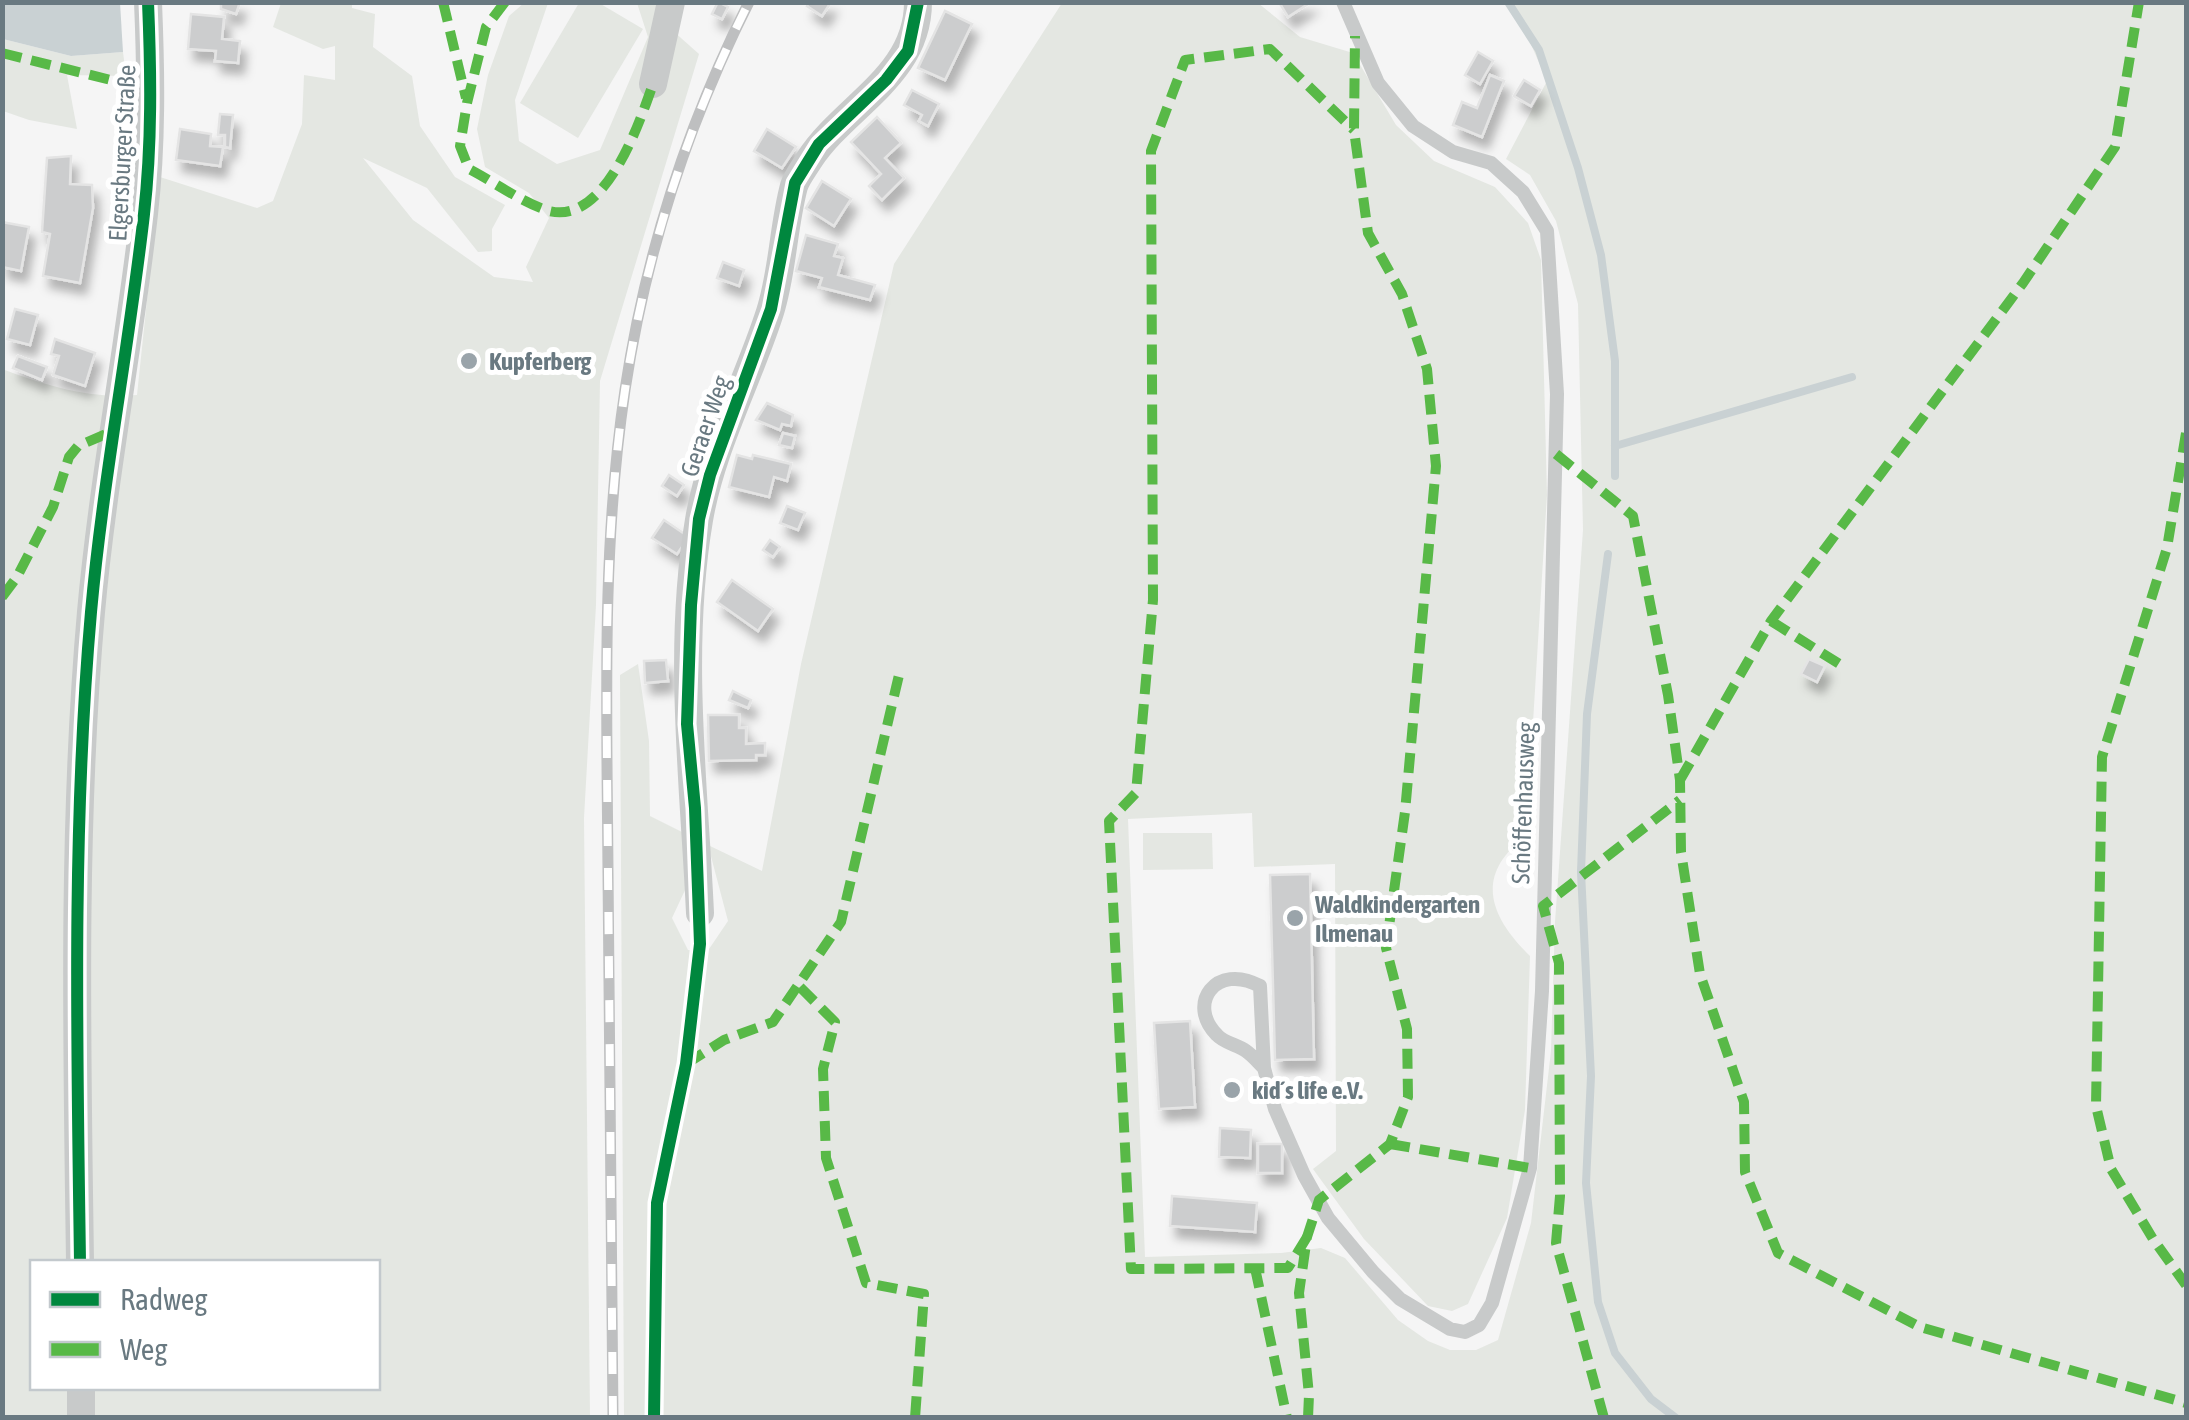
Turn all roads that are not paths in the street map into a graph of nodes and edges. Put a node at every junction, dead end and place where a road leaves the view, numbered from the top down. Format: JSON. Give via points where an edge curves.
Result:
{"nodes":[{"id":1,"x":148,"y":2,"type":"edge"},
{"id":2,"x":671,"y":2,"type":"edge"},
{"id":3,"x":918,"y":2,"type":"edge"},
{"id":4,"x":1343,"y":2,"type":"edge"},
{"id":5,"x":653,"y":84,"type":"dead end"},
{"id":6,"x":700,"y":913,"type":"dead end"},
{"id":7,"x":1264,"y":1068,"type":"junction"},
{"id":8,"x":80,"y":1260,"type":"edge"},
{"id":9,"x":81,"y":1390,"type":"edge"},
{"id":10,"x":81,"y":1418,"type":"edge"}],
"edges":[{"from":1,"to":8,"type":"street","name":"Elgersburger Straße","via":[[144,210],[89,649],[75,1002]]},
{"from":2,"to":5,"type":"street"},
{"from":3,"to":6,"type":"street","name":"Geraer Weg","via":[[908,51],[819,144],[795,183],[771,309],[710,474],[691,606],[687,724]]},
{"from":4,"to":7,"type":"lane","name":"Schöffenhausweg","via":[[1378,83],[1413,126],[1453,152],[1491,163],[1523,192],[1547,231],[1558,394],[1542,991],[1530,1168],[1492,1303],[1479,1326],[1465,1332],[1432,1320],[1400,1299],[1347,1242],[1304,1175]]},
{"from":7,"to":7,"type":"lane","name":"Schöffenhausweg","via":[[1218,1036],[1205,1014],[1207,994],[1220,980],[1242,976],[1260,986]]},
{"from":9,"to":10,"type":"street"}]}
